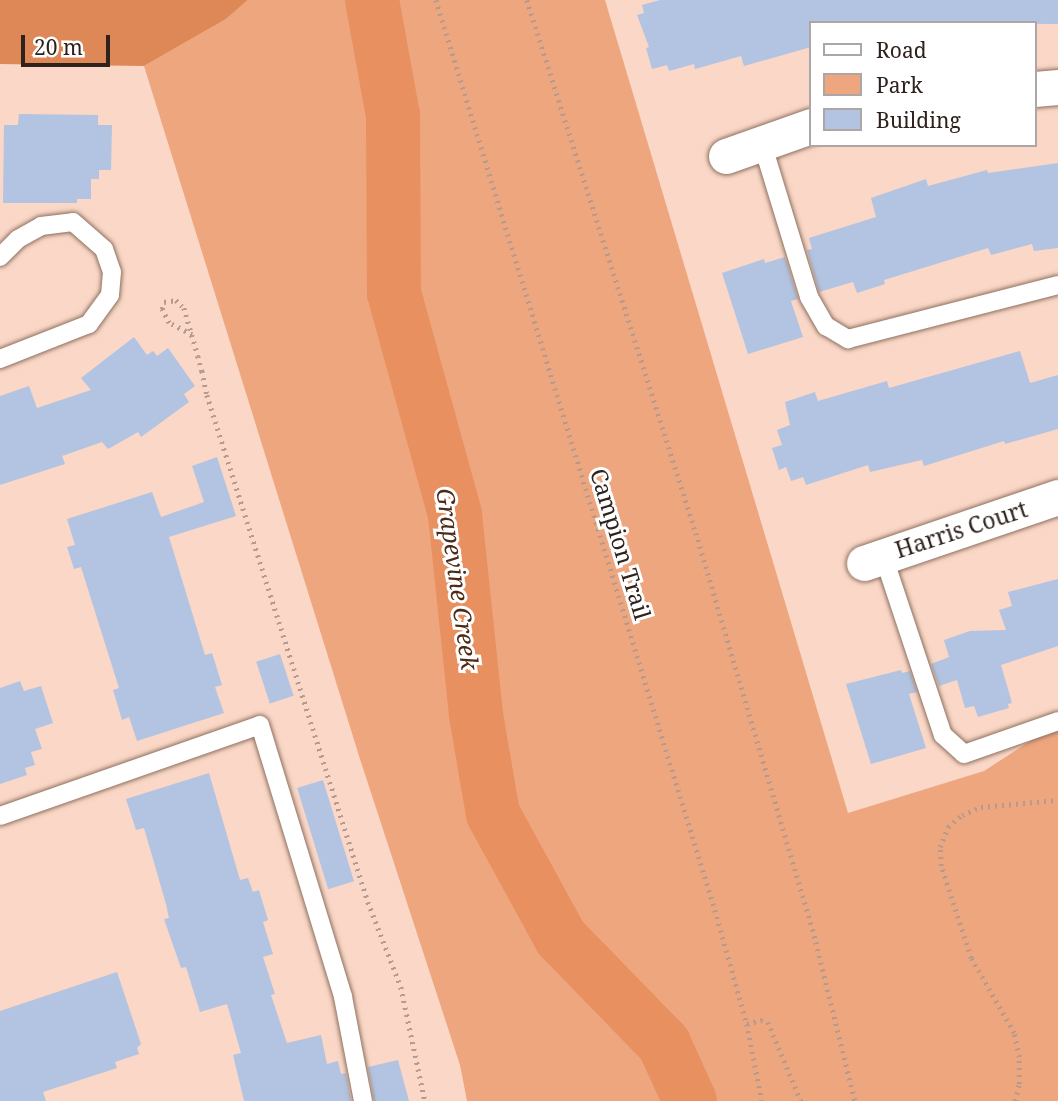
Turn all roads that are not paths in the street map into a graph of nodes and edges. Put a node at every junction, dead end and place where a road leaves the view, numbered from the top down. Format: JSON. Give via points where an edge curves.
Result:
{"nodes":[{"id":1,"x":1058,"y":87,"type":"edge"},
{"id":2,"x":1037,"y":89,"type":"edge"},
{"id":3,"x":810,"y":126,"type":"edge"},
{"id":4,"x":762,"y":143,"type":"junction"},
{"id":5,"x":726,"y":156,"type":"dead end"},
{"id":6,"x":0,"y":257,"type":"edge"},
{"id":7,"x":1058,"y":285,"type":"edge"},
{"id":8,"x":0,"y":359,"type":"edge"},
{"id":9,"x":1058,"y":497,"type":"edge"},
{"id":10,"x":874,"y":559,"type":"joint"},
{"id":11,"x":1058,"y":721,"type":"edge"},
{"id":12,"x":0,"y":816,"type":"edge"},
{"id":13,"x":363,"y":1101,"type":"edge"}],
"edges":[{"from":1,"to":2,"type":"street"},
{"from":3,"to":4,"type":"street"},
{"from":4,"to":5,"type":"street"},
{"from":4,"to":7,"type":"lane","via":[[809,297],[826,326],[848,339]]},
{"from":6,"to":8,"type":"lane","via":[[18,239],[41,226],[73,222],[104,249],[112,272],[110,295],[89,324]]},
{"from":9,"to":10,"type":"street","name":"Harris Court"},
{"from":10,"to":11,"type":"lane","via":[[943,735],[964,754]]},
{"from":12,"to":13,"type":"lane","via":[[260,725],[339,985]]}]}
